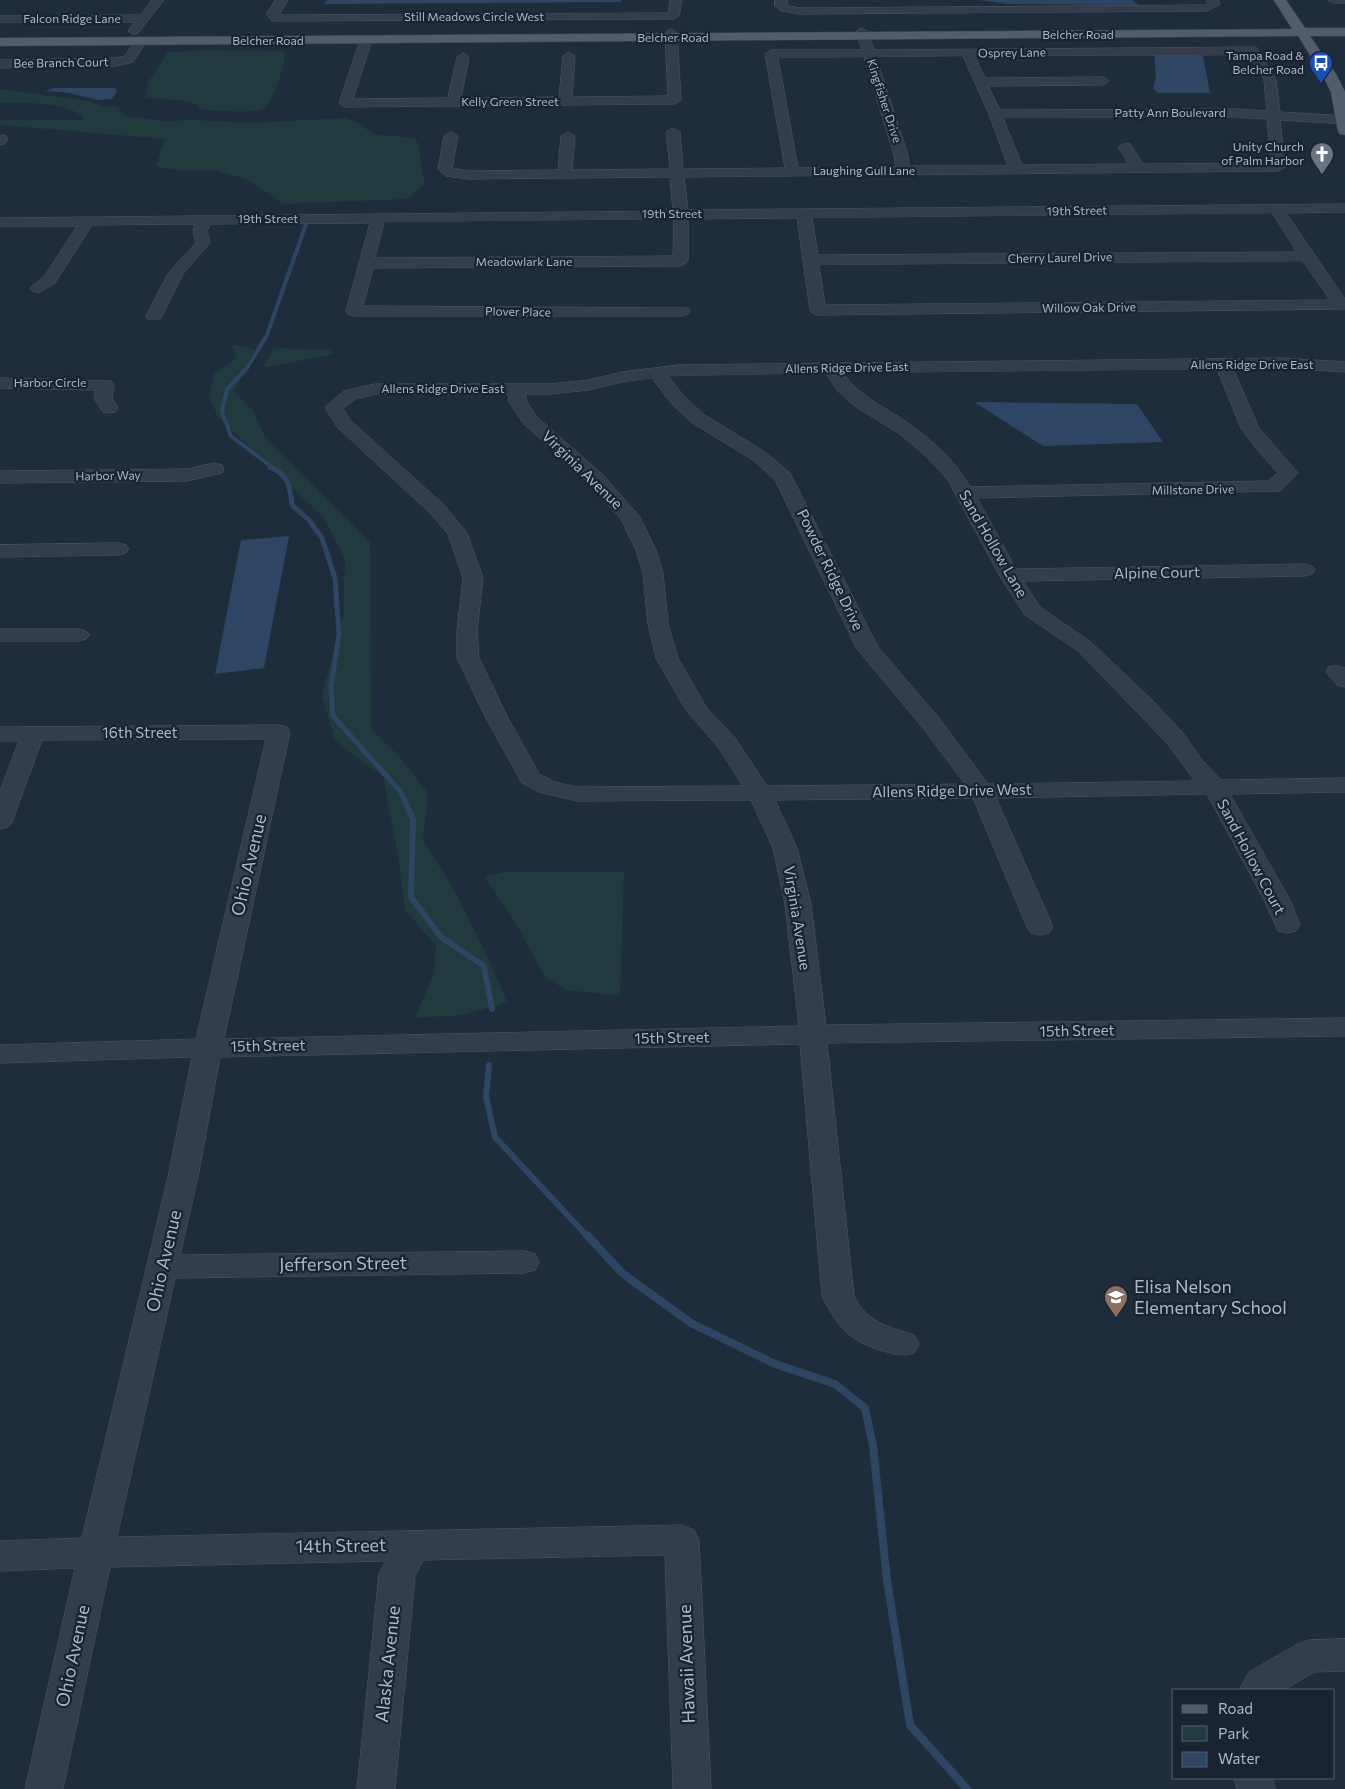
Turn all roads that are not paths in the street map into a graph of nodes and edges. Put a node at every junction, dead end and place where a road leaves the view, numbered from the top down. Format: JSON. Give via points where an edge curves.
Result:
{"nodes":[{"id":1,"x":158,"y":0,"type":"edge"},
{"id":2,"x":282,"y":0,"type":"edge"},
{"id":3,"x":676,"y":0,"type":"edge"},
{"id":4,"x":781,"y":0,"type":"edge"},
{"id":5,"x":1212,"y":0,"type":"edge"},
{"id":6,"x":1280,"y":0,"type":"edge"},
{"id":7,"x":1294,"y":0,"type":"edge"},
{"id":8,"x":1334,"y":0,"type":"edge"},
{"id":9,"x":1345,"y":0,"type":"edge"},
{"id":10,"x":47,"y":6,"type":"dead end"},
{"id":11,"x":993,"y":11,"type":"junction"},
{"id":12,"x":526,"y":16,"type":"junction"},
{"id":13,"x":144,"y":18,"type":"junction"},
{"id":14,"x":0,"y":19,"type":"edge"},
{"id":15,"x":35,"y":19,"type":"junction"},
{"id":16,"x":1345,"y":28,"type":"edge"},
{"id":17,"x":1306,"y":30,"type":"junction"},
{"id":18,"x":1345,"y":32,"type":"edge"},
{"id":19,"x":1004,"y":33,"type":"junction"},
{"id":20,"x":514,"y":34,"type":"junction"},
{"id":21,"x":863,"y":34,"type":"junction"},
{"id":22,"x":671,"y":35,"type":"junction"},
{"id":23,"x":0,"y":37,"type":"edge"},
{"id":24,"x":137,"y":37,"type":"junction"},
{"id":25,"x":366,"y":40,"type":"junction"},
{"id":26,"x":0,"y":42,"type":"edge"},
{"id":27,"x":869,"y":53,"type":"junction"},
{"id":28,"x":967,"y":53,"type":"junction"},
{"id":29,"x":569,"y":56,"type":"dead end"},
{"id":30,"x":463,"y":57,"type":"dead end"},
{"id":31,"x":0,"y":64,"type":"edge"},
{"id":32,"x":1340,"y":67,"type":"dead end"},
{"id":33,"x":981,"y":82,"type":"junction"},
{"id":34,"x":1103,"y":82,"type":"dead end"},
{"id":35,"x":1341,"y":92,"type":"edge"},
{"id":36,"x":454,"y":102,"type":"junction"},
{"id":37,"x":565,"y":102,"type":"junction"},
{"id":38,"x":995,"y":114,"type":"junction"},
{"id":39,"x":1273,"y":115,"type":"junction"},
{"id":40,"x":1344,"y":124,"type":"edge"},
{"id":41,"x":673,"y":132,"type":"dead end"},
{"id":42,"x":451,"y":136,"type":"dead end"},
{"id":43,"x":568,"y":136,"type":"dead end"},
{"id":44,"x":1125,"y":147,"type":"dead end"},
{"id":45,"x":1138,"y":168,"type":"junction"},
{"id":46,"x":1016,"y":169,"type":"junction"},
{"id":47,"x":904,"y":170,"type":"junction"},
{"id":48,"x":792,"y":171,"type":"junction"},
{"id":49,"x":678,"y":172,"type":"junction"},
{"id":50,"x":565,"y":174,"type":"junction"},
{"id":51,"x":1345,"y":208,"type":"edge"},
{"id":52,"x":1276,"y":209,"type":"junction"},
{"id":53,"x":681,"y":214,"type":"junction"},
{"id":54,"x":804,"y":214,"type":"junction"},
{"id":55,"x":378,"y":218,"type":"junction"},
{"id":56,"x":204,"y":219,"type":"junction"},
{"id":57,"x":87,"y":221,"type":"junction"},
{"id":58,"x":0,"y":222,"type":"edge"},
{"id":59,"x":1308,"y":256,"type":"junction"},
{"id":60,"x":811,"y":260,"type":"junction"},
{"id":61,"x":368,"y":263,"type":"junction"},
{"id":62,"x":38,"y":288,"type":"dead end"},
{"id":63,"x":682,"y":311,"type":"dead end"},
{"id":64,"x":154,"y":316,"type":"dead end"},
{"id":65,"x":1223,"y":364,"type":"junction"},
{"id":66,"x":1345,"y":367,"type":"edge"},
{"id":67,"x":831,"y":369,"type":"junction"},
{"id":68,"x":657,"y":373,"type":"junction"},
{"id":69,"x":0,"y":383,"type":"edge"},
{"id":70,"x":516,"y":390,"type":"junction"},
{"id":71,"x":350,"y":395,"type":"joint"},
{"id":72,"x":109,"y":408,"type":"dead end"},
{"id":73,"x":215,"y":469,"type":"dead end"},
{"id":74,"x":0,"y":477,"type":"edge"},
{"id":75,"x":964,"y":494,"type":"junction"},
{"id":76,"x":120,"y":549,"type":"dead end"},
{"id":77,"x":0,"y":551,"type":"edge"},
{"id":78,"x":1305,"y":570,"type":"dead end"},
{"id":79,"x":1009,"y":575,"type":"junction"},
{"id":80,"x":0,"y":635,"type":"edge"},
{"id":81,"x":79,"y":635,"type":"dead end"},
{"id":82,"x":279,"y":732,"type":"joint"},
{"id":83,"x":0,"y":734,"type":"edge"},
{"id":84,"x":33,"y":734,"type":"junction"},
{"id":85,"x":1345,"y":786,"type":"edge"},
{"id":86,"x":1215,"y":788,"type":"junction"},
{"id":87,"x":981,"y":790,"type":"junction"},
{"id":88,"x":760,"y":794,"type":"junction"},
{"id":89,"x":0,"y":822,"type":"edge"},
{"id":90,"x":1287,"y":926,"type":"dead end"},
{"id":91,"x":1040,"y":927,"type":"dead end"},
{"id":92,"x":1345,"y":1028,"type":"edge"},
{"id":93,"x":812,"y":1035,"type":"junction"},
{"id":94,"x":208,"y":1048,"type":"junction"},
{"id":95,"x":0,"y":1054,"type":"edge"},
{"id":96,"x":524,"y":1262,"type":"dead end"},
{"id":97,"x":162,"y":1267,"type":"junction"},
{"id":98,"x":903,"y":1344,"type":"dead end"},
{"id":99,"x":682,"y":1540,"type":"joint"},
{"id":100,"x":414,"y":1544,"type":"junction"},
{"id":101,"x":96,"y":1552,"type":"junction"},
{"id":102,"x":0,"y":1556,"type":"edge"},
{"id":103,"x":1345,"y":1655,"type":"edge"},
{"id":104,"x":1260,"y":1687,"type":"edge"},
{"id":105,"x":44,"y":1789,"type":"edge"},
{"id":106,"x":376,"y":1789,"type":"edge"},
{"id":107,"x":692,"y":1789,"type":"edge"}],
"edges":[{"from":1,"to":13,"type":"street","name":"Bee Branch Court"},
{"from":2,"to":12,"type":"street","name":"Still Meadows Circle West","via":[[273,14],[275,18]]},
{"from":3,"to":12,"type":"street","name":"Still Meadows Circle West","via":[[673,16]]},
{"from":4,"to":11,"type":"street","via":[[785,9],[802,11]]},
{"from":5,"to":11,"type":"street","via":[[1214,4],[1208,8]]},
{"from":6,"to":17,"type":"main road"},
{"from":7,"to":17,"type":"main road"},
{"from":8,"to":9,"type":"street"},
{"from":10,"to":15,"type":"street"},
{"from":11,"to":19,"type":"street"},
{"from":12,"to":20,"type":"street","via":[[524,29]]},
{"from":13,"to":15,"type":"street","name":"Falcon Ridge Lane"},
{"from":13,"to":24,"type":"street","name":"Bee Branch Court"},
{"from":14,"to":15,"type":"street","name":"Falcon Ridge Lane"},
{"from":16,"to":17,"type":"main road","name":"Belcher Road"},
{"from":17,"to":18,"type":"main road","name":"Belcher Road"},
{"from":17,"to":19,"type":"main road","name":"Belcher Road"},
{"from":17,"to":32,"type":"main road"},
{"from":17,"to":35,"type":"main road"},
{"from":19,"to":21,"type":"main road","name":"Belcher Road"},
{"from":20,"to":22,"type":"main road","name":"Belcher Road"},
{"from":20,"to":23,"type":"main road","name":"Belcher Road"},
{"from":21,"to":22,"type":"main road","name":"Belcher Road"},
{"from":21,"to":27,"type":"street","name":"Kingfisher Drive"},
{"from":22,"to":25,"type":"main road","name":"Belcher Road"},
{"from":22,"to":37,"type":"street","name":"Kelly Green Street","via":[[675,100]]},
{"from":24,"to":25,"type":"main road","name":"Belcher Road"},
{"from":24,"to":26,"type":"main road","name":"Belcher Road"},
{"from":24,"to":31,"type":"street","name":"Bee Branch Court","via":[[129,59],[116,62]]},
{"from":25,"to":36,"type":"street","name":"Kelly Green Street","via":[[345,103]]},
{"from":27,"to":28,"type":"street","name":"Osprey Lane"},
{"from":27,"to":47,"type":"street","name":"Kingfisher Drive"},
{"from":27,"to":48,"type":"street","name":"Osprey Lane","via":[[771,54]]},
{"from":28,"to":33,"type":"street"},
{"from":28,"to":39,"type":"street","name":"Osprey Lane","via":[[1253,51],[1270,80]]},
{"from":29,"to":37,"type":"street"},
{"from":30,"to":36,"type":"street"},
{"from":33,"to":34,"type":"street"},
{"from":33,"to":38,"type":"street"},
{"from":35,"to":40,"type":"main road"},
{"from":36,"to":37,"type":"street","name":"Kelly Green Street"},
{"from":38,"to":39,"type":"street","name":"Patty Ann Boulevard"},
{"from":38,"to":46,"type":"street"},
{"from":39,"to":40,"type":"street","name":"Patty Ann Boulevard"},
{"from":39,"to":45,"type":"street","name":"Laughing Gull Lane","via":[[1278,167]]},
{"from":41,"to":49,"type":"street"},
{"from":42,"to":50,"type":"street","name":"Laughing Gull Lane","via":[[445,169],[451,173]]},
{"from":43,"to":50,"type":"street"},
{"from":44,"to":45,"type":"street"},
{"from":45,"to":46,"type":"street","name":"Laughing Gull Lane"},
{"from":46,"to":47,"type":"street","name":"Laughing Gull Lane"},
{"from":47,"to":48,"type":"street","name":"Laughing Gull Lane"},
{"from":48,"to":49,"type":"street","name":"Laughing Gull Lane"},
{"from":49,"to":50,"type":"street","name":"Laughing Gull Lane"},
{"from":49,"to":53,"type":"street"},
{"from":51,"to":52,"type":"street","name":"19th Street"},
{"from":52,"to":54,"type":"street","name":"19th Street"},
{"from":52,"to":59,"type":"street","name":"Willow Oak Drive"},
{"from":53,"to":54,"type":"street","name":"19th Street"},
{"from":53,"to":55,"type":"street","name":"19th Street"},
{"from":53,"to":61,"type":"street","name":"Meadowlark Lane","via":[[680,261]]},
{"from":54,"to":60,"type":"street","name":"Willow Oak Drive"},
{"from":55,"to":56,"type":"street","name":"19th Street"},
{"from":55,"to":61,"type":"street"},
{"from":56,"to":57,"type":"street","name":"19th Street"},
{"from":56,"to":64,"type":"street","via":[[200,230],[203,243],[181,266]]},
{"from":57,"to":58,"type":"street","name":"19th Street"},
{"from":57,"to":62,"type":"street","via":[[50,280]]},
{"from":59,"to":60,"type":"street","name":"Cherry Laurel Drive"},
{"from":59,"to":60,"type":"street","name":"Willow Oak Drive","via":[[1341,305],[818,310]]},
{"from":61,"to":63,"type":"street","name":"Plover Place","via":[[354,311]]},
{"from":65,"to":66,"type":"street","name":"Allens Ridge Drive East"},
{"from":65,"to":67,"type":"street","name":"Allens Ridge Drive East"},
{"from":65,"to":75,"type":"street","name":"Millstone Drive","via":[[1250,428],[1288,473],[1272,487]]},
{"from":67,"to":68,"type":"street","name":"Allens Ridge Drive East"},
{"from":67,"to":75,"type":"street","name":"Sand Hollow Lane","via":[[860,401],[900,425],[934,454],[956,478]]},
{"from":68,"to":70,"type":"street","name":"Allens Ridge Drive East","via":[[589,386]]},
{"from":68,"to":87,"type":"street","name":"Powder Ridge Drive","via":[[697,418],[759,456],[783,477],[868,649],[931,723]]},
{"from":69,"to":72,"type":"street","name":"Harbor Circle","via":[[105,385],[103,398]]},
{"from":70,"to":71,"type":"street","name":"Allens Ridge Drive East","via":[[374,389]]},
{"from":70,"to":88,"type":"street","name":"Virginia Avenue","via":[[518,402],[529,419],[596,479],[630,517],[653,573],[658,624],[667,658],[697,710],[727,743]]},
{"from":71,"to":88,"type":"street","name":"Allens Ridge Drive West","via":[[334,407],[343,424],[437,509],[457,533],[473,578],[467,632],[468,658],[496,718],[530,778],[558,791],[577,794]]},
{"from":73,"to":74,"type":"street","name":"Harbor Way","via":[[187,476]]},
{"from":75,"to":79,"type":"street","name":"Sand Hollow Lane"},
{"from":76,"to":77,"type":"street"},
{"from":78,"to":79,"type":"street","name":"Alpine Court"},
{"from":79,"to":86,"type":"street","name":"Sand Hollow Lane","via":[[1032,611],[1092,654],[1163,725]]},
{"from":80,"to":81,"type":"street"},
{"from":82,"to":84,"type":"street","name":"16th Street"},
{"from":82,"to":94,"type":"street","name":"Ohio Avenue"},
{"from":83,"to":84,"type":"street","name":"16th Street"},
{"from":84,"to":89,"type":"street"},
{"from":85,"to":86,"type":"street","name":"Allens Ridge Drive West"},
{"from":86,"to":87,"type":"street","name":"Allens Ridge Drive West"},
{"from":86,"to":90,"type":"street","name":"Sand Hollow Court","via":[[1278,902]]},
{"from":87,"to":88,"type":"street","name":"Allens Ridge Drive West"},
{"from":87,"to":91,"type":"street","name":"Powder Ridge Drive"},
{"from":88,"to":93,"type":"street","name":"Virginia Avenue","via":[[785,848],[798,904]]},
{"from":92,"to":93,"type":"street","name":"15th Street"},
{"from":93,"to":94,"type":"street","name":"15th Street"},
{"from":93,"to":98,"type":"street","name":"Virginia Avenue","via":[[838,1296],[844,1310],[859,1326],[880,1339]]},
{"from":94,"to":95,"type":"street","name":"15th Street"},
{"from":94,"to":97,"type":"street","name":"Ohio Avenue"},
{"from":96,"to":97,"type":"street","name":"Jefferson Street"},
{"from":97,"to":101,"type":"street","name":"Ohio Avenue"},
{"from":99,"to":100,"type":"street","name":"14th Street"},
{"from":99,"to":107,"type":"street","name":"Hawaii Avenue"},
{"from":100,"to":101,"type":"street","name":"14th Street"},
{"from":100,"to":106,"type":"street","name":"Alaska Avenue","via":[[397,1574]]},
{"from":101,"to":102,"type":"street","name":"14th Street"},
{"from":101,"to":105,"type":"street","name":"Ohio Avenue"},
{"from":103,"to":104,"type":"street","via":[[1309,1656]]}]}
